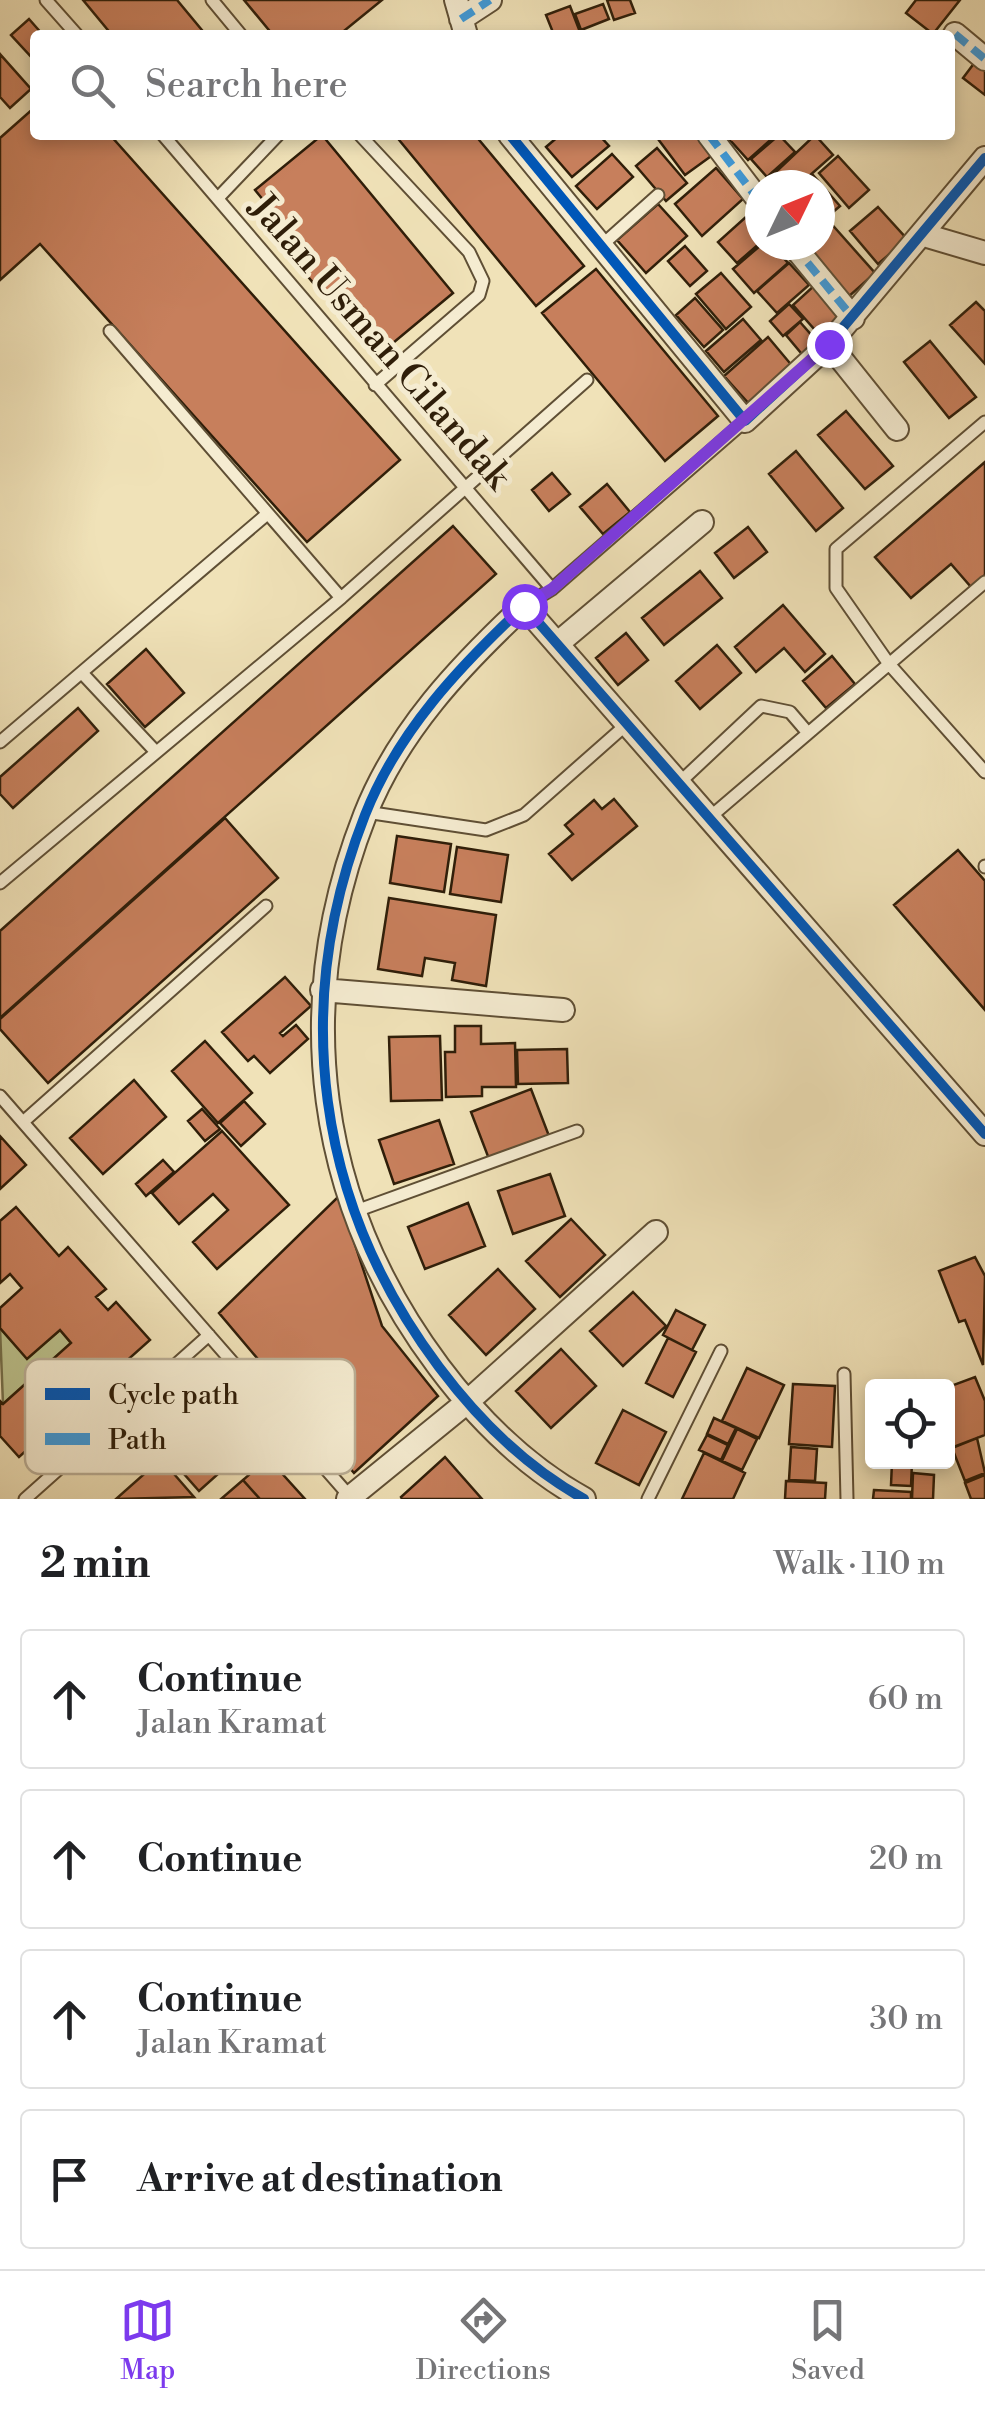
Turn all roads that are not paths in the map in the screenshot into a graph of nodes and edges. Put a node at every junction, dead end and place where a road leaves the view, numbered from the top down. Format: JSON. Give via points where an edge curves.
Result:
{"nodes":[{"id":1,"x":46,"y":0,"type":"edge"},
{"id":2,"x":212,"y":0,"type":"edge"},
{"id":3,"x":490,"y":0,"type":"edge"},
{"id":4,"x":461,"y":18,"type":"edge"},
{"id":5,"x":73,"y":30,"type":"edge"},
{"id":6,"x":238,"y":30,"type":"edge"},
{"id":7,"x":956,"y":34,"type":"dead end"},
{"id":8,"x":985,"y":58,"type":"edge"},
{"id":9,"x":167,"y":140,"type":"edge"},
{"id":10,"x":273,"y":140,"type":"edge"},
{"id":11,"x":365,"y":140,"type":"edge"},
{"id":12,"x":514,"y":140,"type":"edge"},
{"id":13,"x":712,"y":140,"type":"edge"},
{"id":14,"x":985,"y":158,"type":"edge"},
{"id":15,"x":745,"y":183,"type":"edge"},
{"id":16,"x":658,"y":195,"type":"dead end"},
{"id":17,"x":218,"y":198,"type":"junction"},
{"id":18,"x":924,"y":235,"type":"junction"},
{"id":19,"x":600,"y":247,"type":"junction"},
{"id":20,"x":985,"y":253,"type":"edge"},
{"id":21,"x":805,"y":260,"type":"edge"},
{"id":22,"x":853,"y":318,"type":"junction"},
{"id":23,"x":110,"y":331,"type":"dead end"},
{"id":24,"x":829,"y":344,"type":"junction"},
{"id":25,"x":587,"y":380,"type":"dead end"},
{"id":26,"x":375,"y":385,"type":"junction"},
{"id":27,"x":745,"y":421,"type":"junction"},
{"id":28,"x":985,"y":422,"type":"edge"},
{"id":29,"x":897,"y":429,"type":"dead end"},
{"id":30,"x":463,"y":486,"type":"junction"},
{"id":31,"x":266,"y":515,"type":"junction"},
{"id":32,"x":702,"y":522,"type":"dead end"},
{"id":33,"x":985,"y":582,"type":"edge"},
{"id":34,"x":552,"y":589,"type":"junction"},
{"id":35,"x":340,"y":598,"type":"junction"},
{"id":36,"x":524,"y":606,"type":"junction"},
{"id":37,"x":558,"y":644,"type":"junction"},
{"id":38,"x":889,"y":664,"type":"junction"},
{"id":39,"x":82,"y":672,"type":"junction"},
{"id":40,"x":628,"y":724,"type":"junction"},
{"id":41,"x":808,"y":733,"type":"junction"},
{"id":42,"x":0,"y":742,"type":"edge"},
{"id":43,"x":156,"y":752,"type":"junction"},
{"id":44,"x":985,"y":772,"type":"edge"},
{"id":45,"x":679,"y":783,"type":"junction"},
{"id":46,"x":366,"y":812,"type":"junction"},
{"id":47,"x":710,"y":818,"type":"junction"},
{"id":48,"x":0,"y":883,"type":"edge"},
{"id":49,"x":266,"y":906,"type":"dead end"},
{"id":50,"x":322,"y":990,"type":"junction"},
{"id":51,"x":563,"y":1010,"type":"dead end"},
{"id":52,"x":0,"y":1096,"type":"edge"},
{"id":53,"x":22,"y":1122,"type":"junction"},
{"id":54,"x":578,"y":1131,"type":"dead end"},
{"id":55,"x":985,"y":1134,"type":"edge"},
{"id":56,"x":352,"y":1212,"type":"junction"},
{"id":57,"x":656,"y":1232,"type":"dead end"},
{"id":58,"x":209,"y":1335,"type":"junction"},
{"id":59,"x":721,"y":1352,"type":"dead end"},
{"id":60,"x":182,"y":1359,"type":"edge"},
{"id":61,"x":230,"y":1359,"type":"edge"},
{"id":62,"x":844,"y":1374,"type":"dead end"},
{"id":63,"x":466,"y":1403,"type":"junction"},
{"id":64,"x":54,"y":1474,"type":"edge"},
{"id":65,"x":329,"y":1474,"type":"edge"},
{"id":66,"x":350,"y":1498,"type":"edge"},
{"id":67,"x":26,"y":1499,"type":"edge"},
{"id":68,"x":584,"y":1499,"type":"edge"},
{"id":69,"x":648,"y":1499,"type":"edge"},
{"id":70,"x":847,"y":1499,"type":"edge"}],
"edges":[{"from":1,"to":5,"type":"lane"},
{"from":2,"to":6,"type":"lane"},
{"from":3,"to":4,"type":"street"},
{"from":7,"to":8,"type":"street"},
{"from":9,"to":17,"type":"lane","name":"Jalan Usman Cilandak"},
{"from":10,"to":17,"type":"lane"},
{"from":11,"to":26,"type":"lane","via":[[469,252],[483,281],[479,295]]},
{"from":12,"to":19,"type":"street"},
{"from":13,"to":15,"type":"street"},
{"from":14,"to":18,"type":"street"},
{"from":16,"to":19,"type":"lane"},
{"from":17,"to":26,"type":"lane","name":"Jalan Usman Cilandak"},
{"from":18,"to":20,"type":"street"},
{"from":18,"to":22,"type":"street"},
{"from":19,"to":27,"type":"street"},
{"from":21,"to":22,"type":"street"},
{"from":22,"to":24,"type":"street"},
{"from":23,"to":31,"type":"lane"},
{"from":24,"to":27,"type":"street"},
{"from":24,"to":29,"type":"street"},
{"from":25,"to":30,"type":"lane"},
{"from":26,"to":30,"type":"lane","name":"Jalan Usman Cilandak"},
{"from":27,"to":34,"type":"lane"},
{"from":28,"to":38,"type":"lane","via":[[836,549],[836,588]]},
{"from":30,"to":34,"type":"lane","name":"Jalan Usman Cilandak"},
{"from":30,"to":35,"type":"lane"},
{"from":31,"to":35,"type":"lane"},
{"from":31,"to":39,"type":"lane"},
{"from":32,"to":37,"type":"street"},
{"from":33,"to":38,"type":"lane"},
{"from":34,"to":36,"type":"lane"},
{"from":35,"to":43,"type":"lane"},
{"from":36,"to":37,"type":"street"},
{"from":36,"to":46,"type":"street","via":[[461,666],[418,721]]},
{"from":37,"to":40,"type":"street"},
{"from":38,"to":41,"type":"lane"},
{"from":38,"to":44,"type":"lane"},
{"from":39,"to":42,"type":"lane"},
{"from":39,"to":43,"type":"lane"},
{"from":40,"to":45,"type":"street"},
{"from":40,"to":46,"type":"lane","via":[[524,816],[486,830]]},
{"from":41,"to":45,"type":"lane","via":[[790,712],[761,706]]},
{"from":41,"to":47,"type":"lane"},
{"from":43,"to":48,"type":"lane"},
{"from":45,"to":47,"type":"street"},
{"from":46,"to":50,"type":"street","via":[[336,899]]},
{"from":47,"to":55,"type":"street"},
{"from":49,"to":53,"type":"lane"},
{"from":50,"to":51,"type":"street"},
{"from":50,"to":56,"type":"street","via":[[326,1102]]},
{"from":52,"to":53,"type":"lane"},
{"from":53,"to":58,"type":"lane"},
{"from":54,"to":56,"type":"lane"},
{"from":56,"to":63,"type":"street","via":[[399,1314]]},
{"from":57,"to":63,"type":"street"},
{"from":58,"to":60,"type":"lane"},
{"from":58,"to":61,"type":"lane"},
{"from":59,"to":69,"type":"lane"},
{"from":62,"to":70,"type":"lane"},
{"from":63,"to":66,"type":"street"},
{"from":63,"to":68,"type":"street","via":[[517,1452]]},
{"from":64,"to":67,"type":"lane"},
{"from":65,"to":66,"type":"lane"}]}
